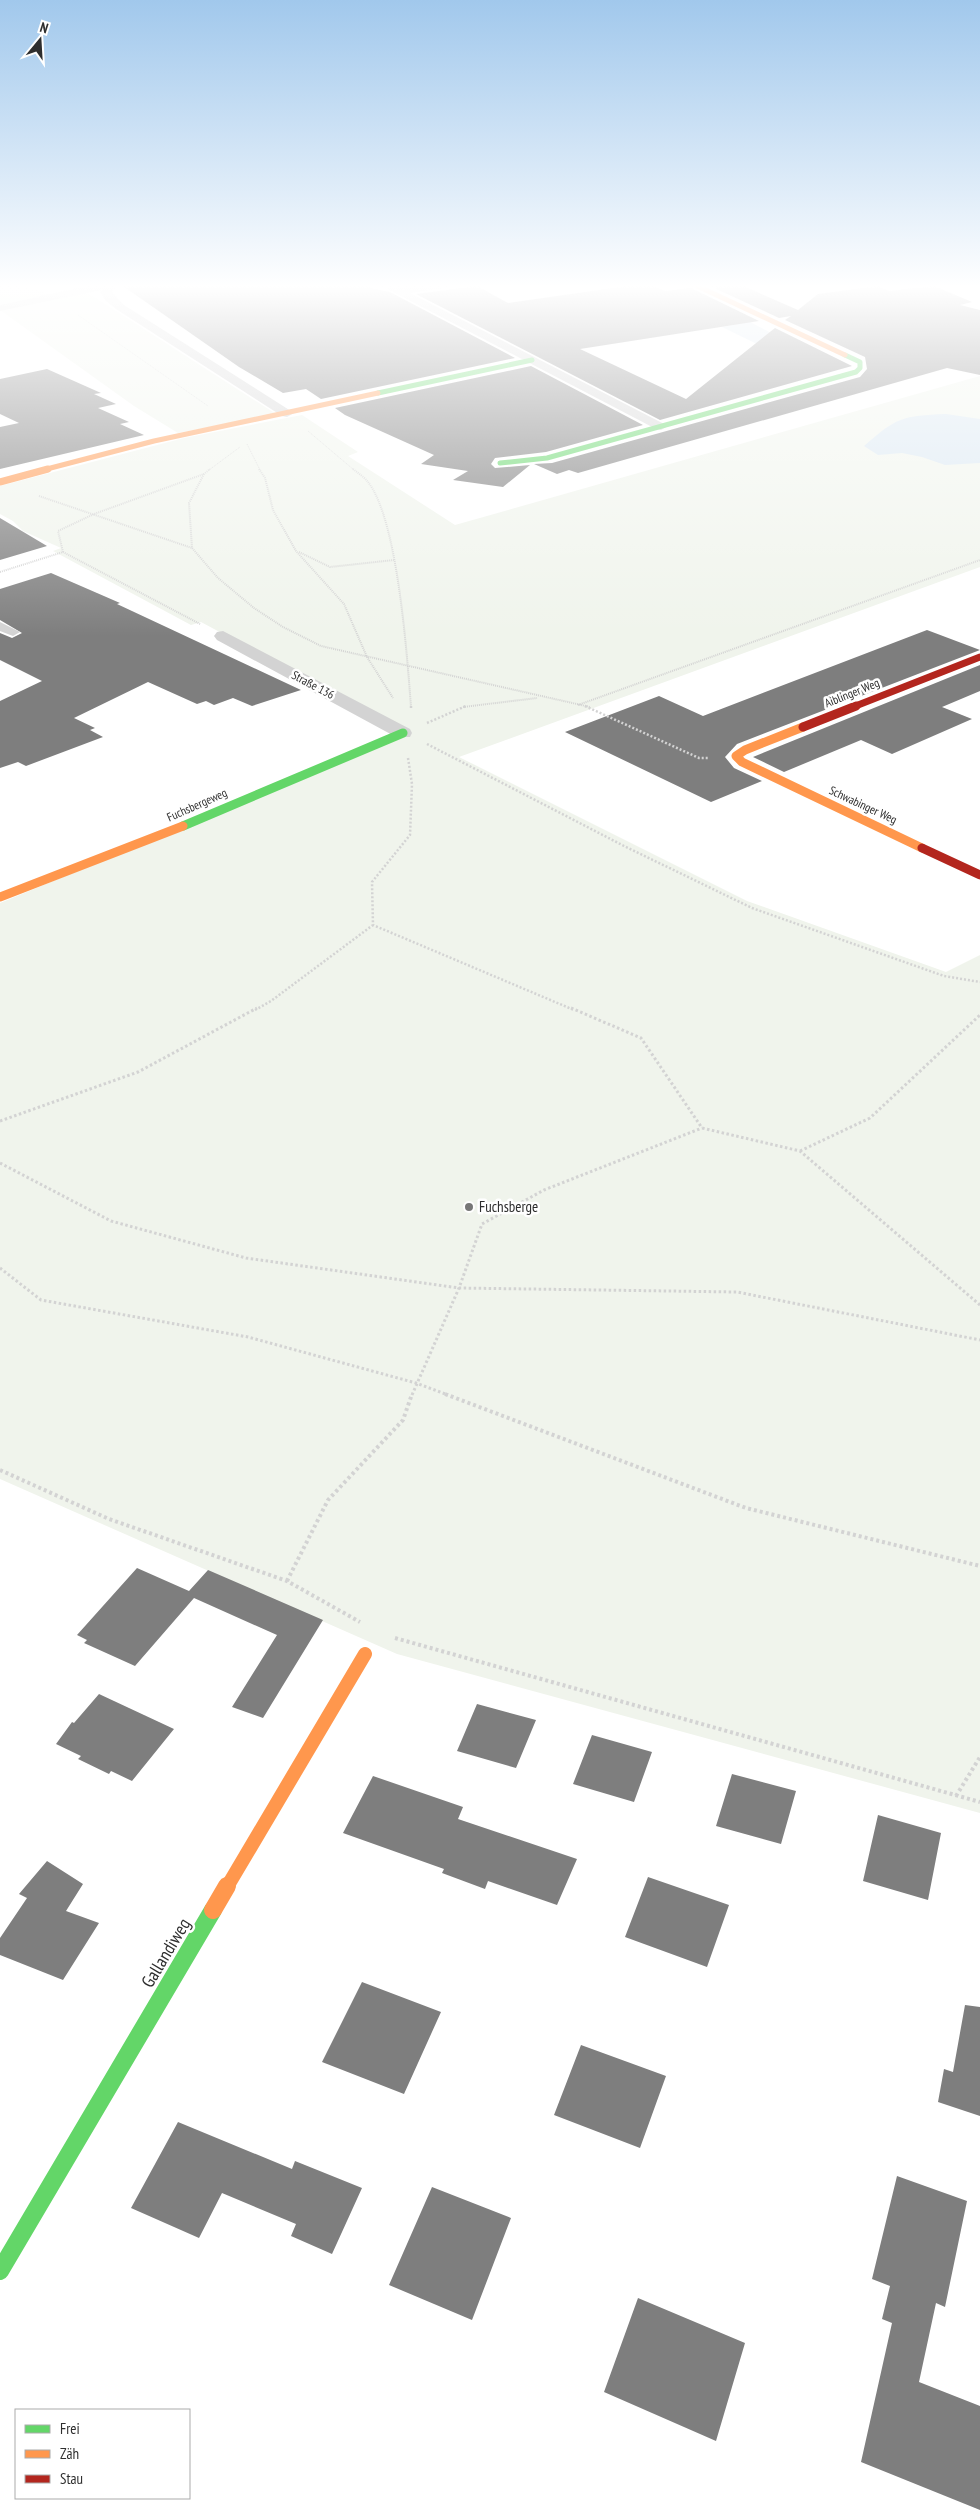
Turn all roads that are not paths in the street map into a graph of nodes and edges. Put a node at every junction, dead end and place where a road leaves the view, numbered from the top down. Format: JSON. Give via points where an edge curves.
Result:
{"nodes":[{"id":1,"x":269,"y":401,"type":"edge"},
{"id":2,"x":341,"y":401,"type":"edge"},
{"id":3,"x":613,"y":401,"type":"edge"},
{"id":4,"x":750,"y":401,"type":"edge"},
{"id":5,"x":287,"y":413,"type":"junction"},
{"id":6,"x":661,"y":426,"type":"junction"},
{"id":7,"x":500,"y":463,"type":"dead end"},
{"id":8,"x":0,"y":482,"type":"edge"},
{"id":9,"x":0,"y":626,"type":"edge"},
{"id":10,"x":13,"y":632,"type":"dead end"},
{"id":11,"x":223,"y":636,"type":"road end"},
{"id":12,"x":980,"y":657,"type":"edge"},
{"id":13,"x":403,"y":733,"type":"joint"},
{"id":14,"x":736,"y":756,"type":"joint"},
{"id":15,"x":980,"y":875,"type":"edge"},
{"id":16,"x":0,"y":897,"type":"edge"},
{"id":17,"x":365,"y":1654,"type":"dead end"},
{"id":18,"x":0,"y":2271,"type":"edge"}],
"edges":[{"from":1,"to":5,"type":"street"},
{"from":2,"to":5,"type":"street"},
{"from":3,"to":6,"type":"street"},
{"from":4,"to":6,"type":"street"},
{"from":5,"to":8,"type":"street","via":[[145,444]]},
{"from":6,"to":7,"type":"street","via":[[547,458]]},
{"from":9,"to":10,"type":"lane"},
{"from":11,"to":13,"type":"street","name":"Straße 136"},
{"from":12,"to":14,"type":"street","name":"Aiblinger Weg"},
{"from":13,"to":16,"type":"street","name":"Fuchsbergeweg","via":[[158,837]]},
{"from":14,"to":15,"type":"street","name":"Schwabinger Weg","via":[[742,762]]},
{"from":17,"to":18,"type":"street","name":"Gallandiweg"}]}
